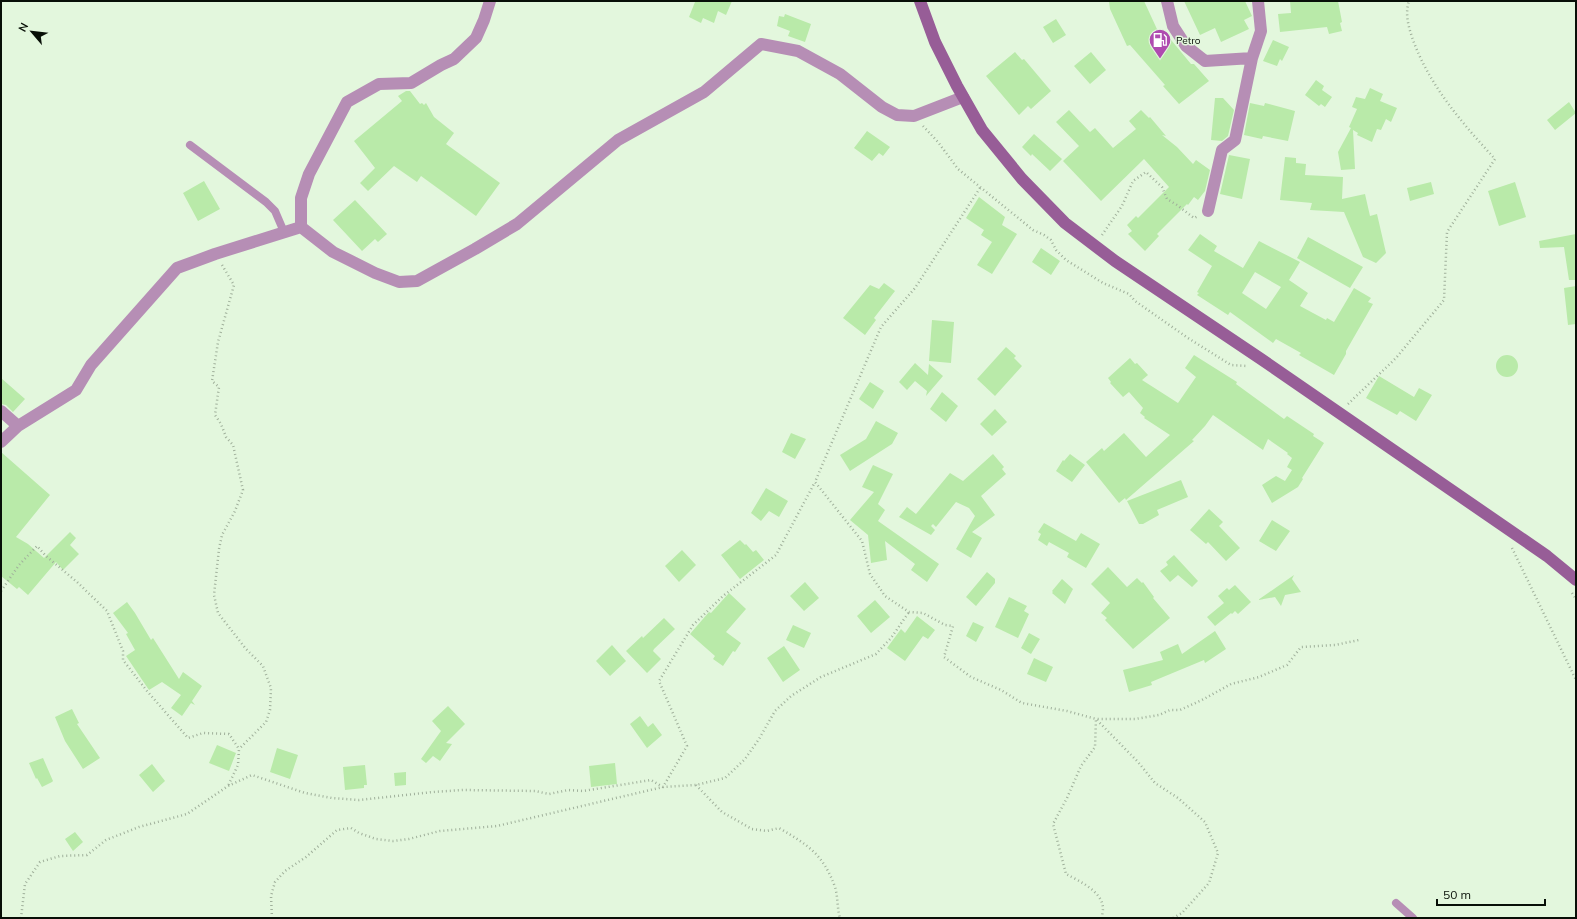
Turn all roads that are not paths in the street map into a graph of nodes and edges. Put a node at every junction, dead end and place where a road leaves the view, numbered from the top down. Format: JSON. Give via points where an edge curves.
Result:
{"nodes":[{"id":1,"x":490,"y":1,"type":"edge"},
{"id":2,"x":920,"y":1,"type":"edge"},
{"id":3,"x":1167,"y":1,"type":"edge"},
{"id":4,"x":1258,"y":1,"type":"edge"},
{"id":5,"x":1252,"y":58,"type":"junction"},
{"id":6,"x":963,"y":97,"type":"junction"},
{"id":7,"x":190,"y":145,"type":"dead end"},
{"id":8,"x":1208,"y":211,"type":"road end"},
{"id":9,"x":301,"y":227,"type":"junction"},
{"id":10,"x":284,"y":232,"type":"junction"},
{"id":11,"x":1,"y":411,"type":"edge"},
{"id":12,"x":18,"y":426,"type":"junction"},
{"id":13,"x":1,"y":442,"type":"edge"},
{"id":14,"x":1576,"y":580,"type":"edge"},
{"id":15,"x":1396,"y":903,"type":"dead end"},
{"id":16,"x":1412,"y":918,"type":"edge"}],
"edges":[{"from":1,"to":9,"type":"street","via":[[476,38],[454,59],[411,83],[379,84],[346,102],[309,174],[301,198]]},
{"from":2,"to":6,"type":"main road","via":[[935,42]]},
{"from":3,"to":5,"type":"street","via":[[1173,26],[1186,46],[1204,61]]},
{"from":4,"to":5,"type":"street","via":[[1261,31]]},
{"from":5,"to":8,"type":"street","via":[[1235,140],[1222,150]]},
{"from":6,"to":9,"type":"street","via":[[914,116],[897,115],[882,107],[840,74],[798,51],[761,44],[704,92],[618,140],[517,224],[417,281],[399,282],[375,273],[333,252]]},
{"from":6,"to":14,"type":"main road","via":[[982,130],[1022,179],[1065,223],[1115,261],[1547,556]]},
{"from":7,"to":10,"type":"lane","via":[[266,202],[275,211]]},
{"from":9,"to":10,"type":"street"},
{"from":10,"to":12,"type":"street","via":[[177,268],[90,365],[76,390]]},
{"from":11,"to":12,"type":"street"},
{"from":12,"to":13,"type":"street"},
{"from":15,"to":16,"type":"lane"}]}
